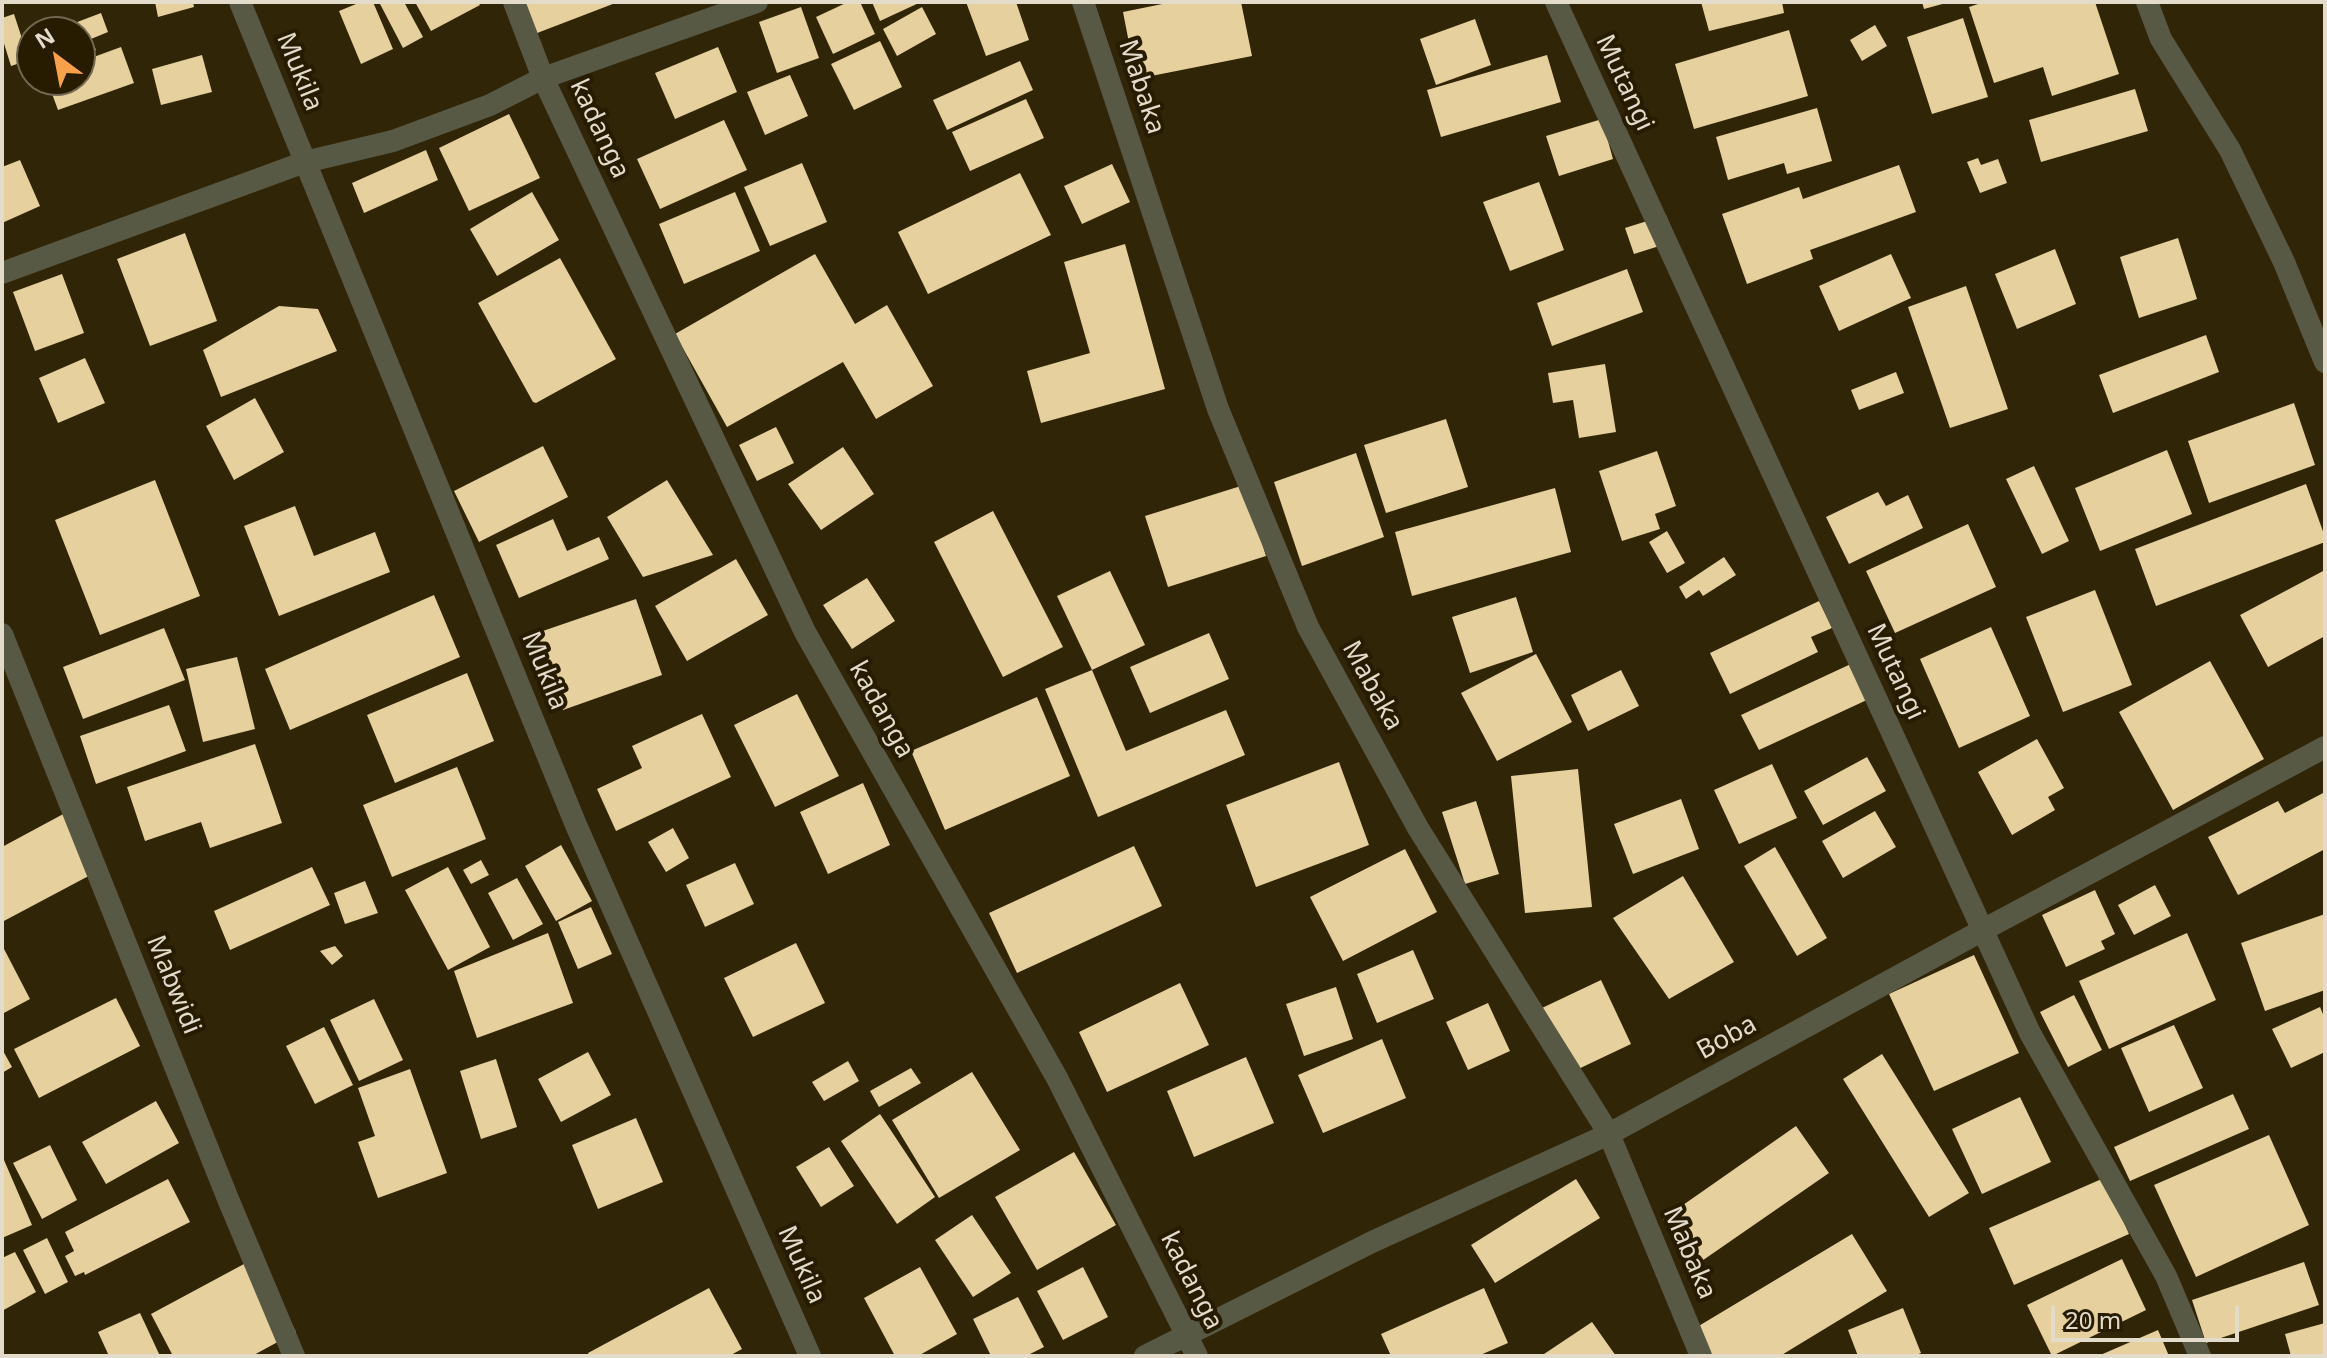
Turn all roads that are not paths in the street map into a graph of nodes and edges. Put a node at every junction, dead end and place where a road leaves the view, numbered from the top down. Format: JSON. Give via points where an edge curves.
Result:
{"nodes":[{"id":1,"x":240,"y":2,"type":"edge"},
{"id":2,"x":514,"y":2,"type":"edge"},
{"id":3,"x":757,"y":2,"type":"edge"},
{"id":4,"x":1083,"y":2,"type":"edge"},
{"id":5,"x":1556,"y":2,"type":"edge"},
{"id":6,"x":2147,"y":2,"type":"edge"},
{"id":7,"x":543,"y":78,"type":"junction"},
{"id":8,"x":305,"y":162,"type":"junction"},
{"id":9,"x":2,"y":273,"type":"edge"},
{"id":10,"x":2325,"y":362,"type":"edge"},
{"id":11,"x":2,"y":634,"type":"edge"},
{"id":12,"x":2325,"y":747,"type":"edge"},
{"id":13,"x":1983,"y":930,"type":"junction"},
{"id":14,"x":1609,"y":1134,"type":"junction"},
{"id":15,"x":1187,"y":1335,"type":"junction"},
{"id":16,"x":294,"y":1356,"type":"edge"},
{"id":17,"x":810,"y":1356,"type":"edge"},
{"id":18,"x":1145,"y":1356,"type":"edge"},
{"id":19,"x":1197,"y":1356,"type":"edge"},
{"id":20,"x":1701,"y":1356,"type":"edge"},
{"id":21,"x":2200,"y":1356,"type":"edge"}],
"edges":[{"from":1,"to":8,"type":"street","name":"Mukila"},
{"from":2,"to":7,"type":"street","name":"kadanga"},
{"from":3,"to":7,"type":"street"},
{"from":4,"to":14,"type":"street","name":"Mabaka","via":[[1218,409],[1308,627],[1418,828]]},
{"from":5,"to":13,"type":"street","name":"Mutangi"},
{"from":6,"to":10,"type":"street","via":[[2161,39],[2230,150]]},
{"from":7,"to":8,"type":"street","via":[[490,105],[393,141]]},
{"from":7,"to":15,"type":"street","name":"kadanga","via":[[805,632],[1057,1078]]},
{"from":8,"to":9,"type":"street"},
{"from":8,"to":17,"type":"street","name":"Mukila","via":[[576,825]]},
{"from":11,"to":16,"type":"street","name":"Mabwidi"},
{"from":12,"to":13,"type":"street","name":"Boba"},
{"from":13,"to":14,"type":"street","name":"Boba"},
{"from":13,"to":21,"type":"street","name":"Mutangi","via":[[2030,1033],[2166,1276]]},
{"from":14,"to":15,"type":"street","name":"Boba","via":[[1372,1242]]},
{"from":14,"to":20,"type":"street","name":"Mabaka"},
{"from":15,"to":18,"type":"street","name":"Boba"},
{"from":15,"to":19,"type":"street","name":"kadanga"}]}
